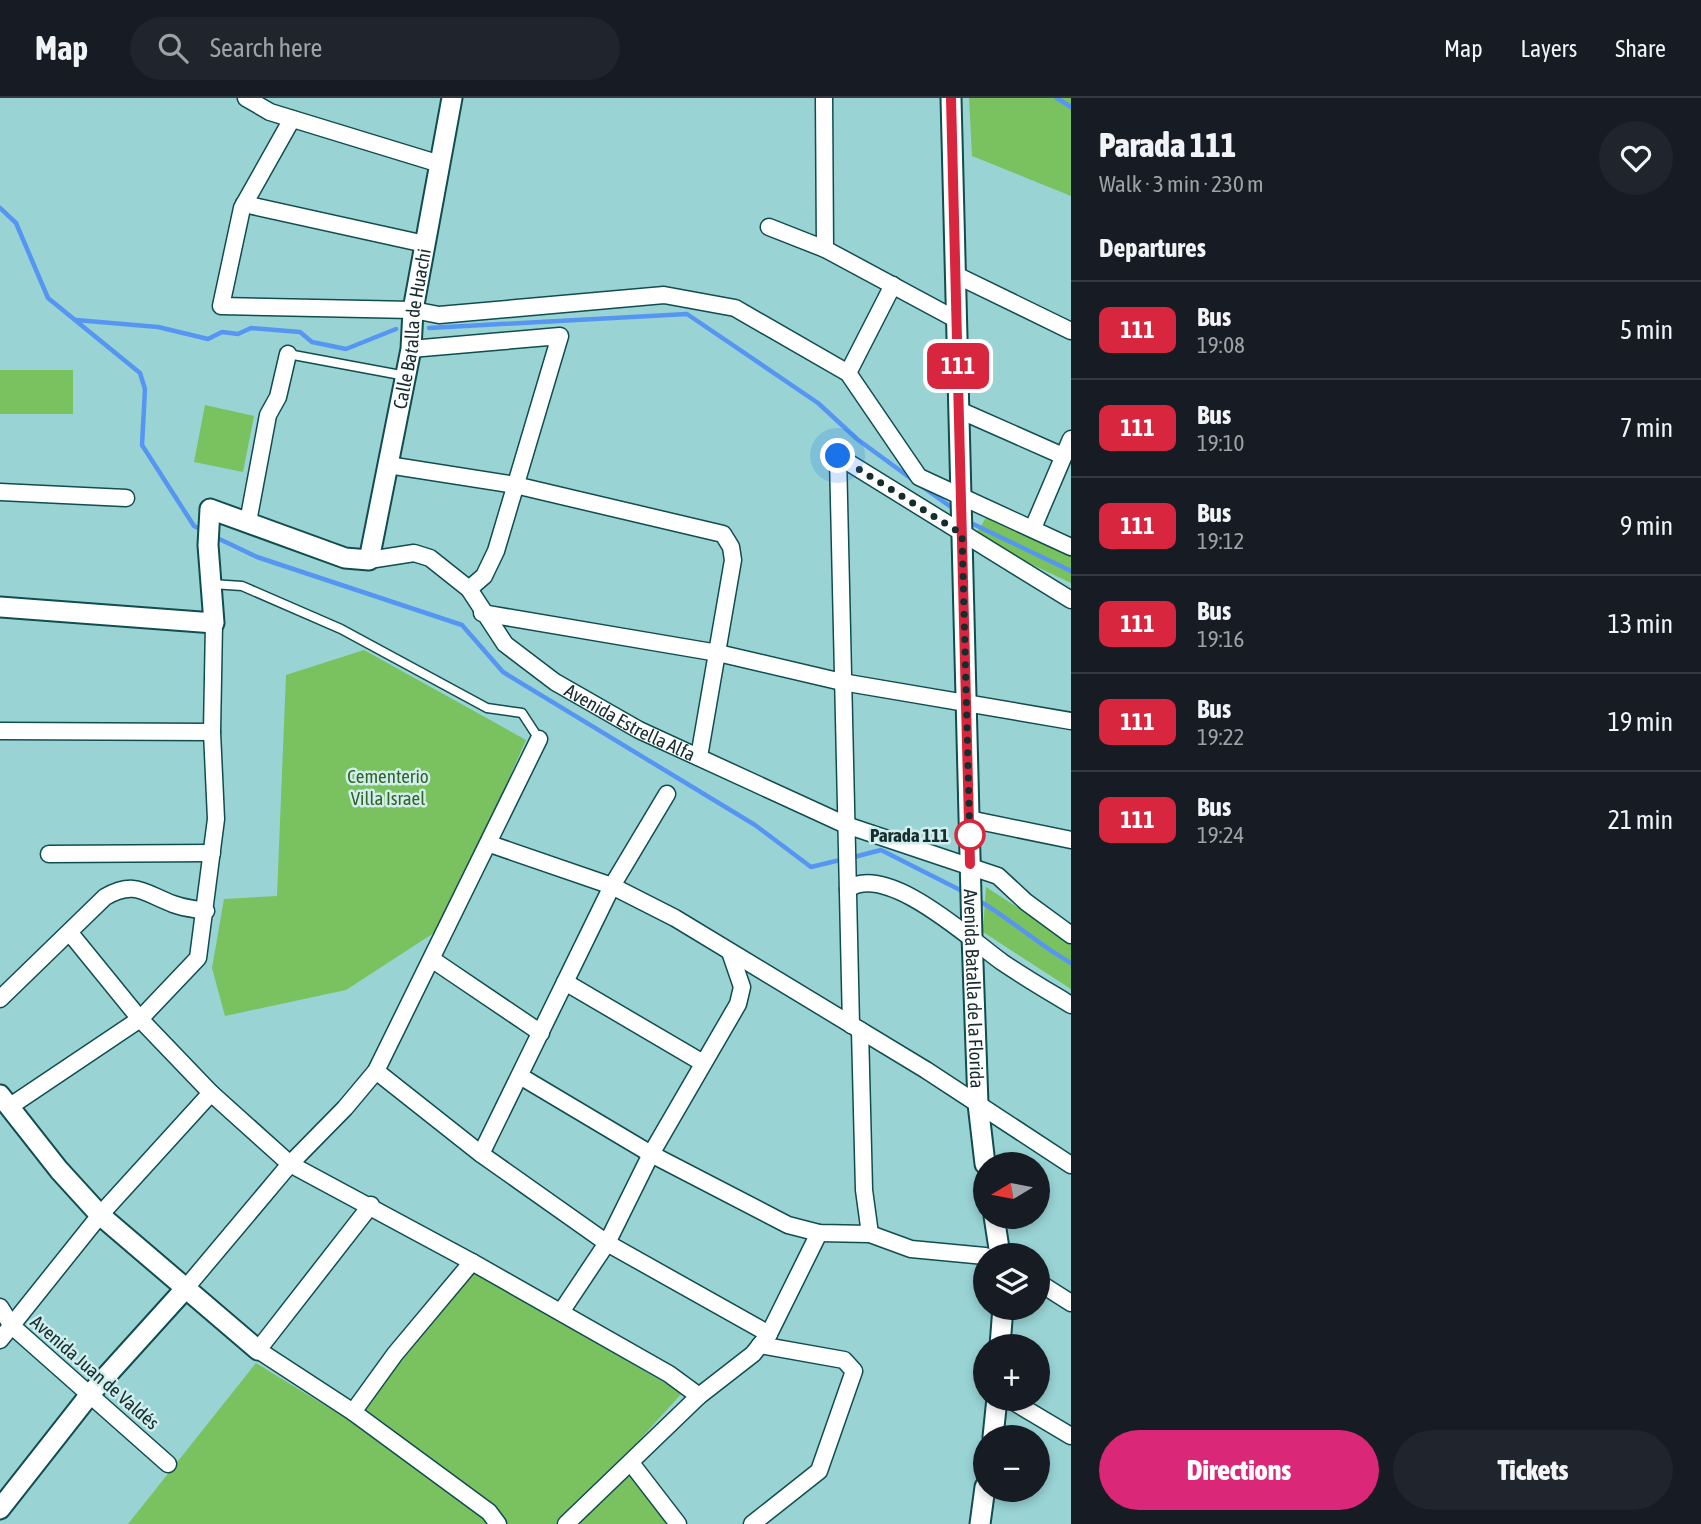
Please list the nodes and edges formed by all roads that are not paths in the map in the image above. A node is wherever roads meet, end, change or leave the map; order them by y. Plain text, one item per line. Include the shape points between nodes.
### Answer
1 (246, 98) edge
2 (453, 98) edge
3 (824, 98) edge
4 (951, 98) edge
5 (292, 119) junction
6 (440, 164) junction
7 (244, 204) junction
8 (769, 227) dead end
9 (425, 244) junction
10 (825, 249) junction
11 (956, 275) junction
12 (892, 285) junction
13 (413, 310) junction
14 (957, 320) junction
15 (1071, 331) edge
16 (411, 349) junction
17 (288, 354) joint
18 (848, 373) junction
19 (406, 376) junction
20 (959, 410) junction
21 (1071, 439) edge
22 (1063, 456) junction
23 (388, 465) junction
24 (515, 485) junction
25 (0, 492) edge
26 (961, 494) junction
27 (126, 498) dead end
28 (248, 522) junction
29 (1033, 528) junction
30 (962, 534) junction
31 (1071, 547) edge
32 (369, 560) junction
33 (212, 584) junction
34 (469, 589) junction
35 (1071, 600) edge
36 (0, 607) edge
37 (482, 612) junction
38 (214, 623) junction
39 (719, 653) junction
40 (842, 682) junction
41 (968, 702) junction
42 (1071, 721) edge
43 (0, 731) edge
44 (212, 732) junction
45 (539, 740) joint
46 (699, 757) junction
47 (667, 794) dead end
48 (969, 819) junction
49 (846, 825) junction
50 (1071, 840) edge
51 (490, 844) junction
52 (212, 853) junction
53 (50, 854) dead end
54 (970, 864) junction
55 (611, 886) junction
56 (848, 889) junction
57 (205, 911) junction
58 (70, 933) junction
59 (1071, 934) edge
60 (972, 936) junction
61 (730, 952) junction
62 (433, 960) junction
63 (565, 982) junction
64 (0, 999) edge
65 (1071, 1005) edge
66 (140, 1019) junction
67 (855, 1028) junction
68 (541, 1033) junction
69 (703, 1063) junction
70 (376, 1071) junction
71 (520, 1076) junction
72 (211, 1093) junction
73 (5, 1101) edge
74 (978, 1104) junction
75 (984, 1152) edge
76 (481, 1154) junction
77 (651, 1154) junction
78 (290, 1164) junction
79 (1071, 1165) edge
80 (371, 1205) junction
81 (100, 1215) junction
82 (818, 1233) junction
83 (870, 1234) junction
84 (607, 1243) junction
85 (973, 1255) edge
86 (472, 1262) junction
87 (185, 1289) junction
88 (1050, 1290) edge
89 (1071, 1303) edge
90 (0, 1307) edge
91 (561, 1312) junction
92 (12, 1326) junction
93 (0, 1339) edge
94 (765, 1340) junction
95 (258, 1350) junction
96 (91, 1394) junction
97 (699, 1396) junction
98 (1029, 1411) edge
99 (353, 1412) junction
100 (1071, 1436) edge
101 (631, 1463) junction
102 (168, 1464) dead end
103 (985, 1502) edge
104 (0, 1509) edge
105 (985, 1521) edge
106 (498, 1524) edge
107 (566, 1524) edge
108 (678, 1524) edge
109 (752, 1524) edge

1 - 5 street
2 - 6 street, Calle Batalla de Huachi
3 - 10 street
4 - 11 street, Avenida Batalla de la Florida
5 - 6 street
5 - 7 street
6 - 9 street, Calle Batalla de Huachi
7 - 9 street
7 - 13 street via 221,306
8 - 10 street
9 - 13 street, Calle Batalla de Huachi
10 - 12 street
11 - 14 street, Avenida Batalla de la Florida
11 - 15 street
12 - 14 street
12 - 18 street
13 - 16 street, Calle Batalla de Huachi
13 - 18 street via 439,315 664,295 735,308
14 - 20 street, Avenida Batalla de la Florida
16 - 19 street, Calle Batalla de Huachi
16 - 24 street via 560,336
17 - 19 lane
17 - 28 street via 278,397 268,415
18 - 26 street via 919,477
19 - 23 street, Calle Batalla de Huachi
20 - 22 street
20 - 26 street, Avenida Batalla de la Florida
21 - 22 street
22 - 29 street
23 - 24 street
23 - 32 street, Calle Batalla de Huachi
24 - 34 street via 496,551 484,576
24 - 39 street via 723,534 733,560
25 - 27 street
26 - 29 street
26 - 30 street, Avenida Batalla de la Florida
28 - 32 street, Avenida Estrella Alfa via 345,558
28 - 33 street, Avenida Estrella Alfa via 209,525
29 - 31 street
30 - 35 street
30 - 40 street via 838,456
30 - 41 street, Avenida Batalla de la Florida
32 - 34 street, Avenida Estrella Alfa via 414,552 445,568
33 - 38 street
33 - 45 lane via 242,586 341,629 486,708 522,713
34 - 37 street, Avenida Estrella Alfa
36 - 38 street
37 - 39 street
37 - 46 street, Avenida Estrella Alfa via 505,644 555,682 639,730
38 - 44 street
39 - 40 street
39 - 46 street
40 - 41 street
40 - 49 street
41 - 42 street
41 - 48 street, Avenida Batalla de la Florida
43 - 44 street
44 - 52 street via 216,819
45 - 51 street
46 - 49 street, Avenida Estrella Alfa
47 - 55 street
48 - 50 street
48 - 54 street, Avenida Batalla de la Florida
49 - 54 street, Avenida Estrella Alfa
49 - 56 street
51 - 55 street
51 - 62 street
52 - 53 street
52 - 57 street
54 - 59 street, Avenida Estrella Alfa via 998,876
54 - 60 street, Avenida Batalla de la Florida
55 - 61 street
55 - 63 street
56 - 60 street via 864,882 884,884
56 - 67 street
57 - 58 street via 174,905 132,887 105,897
57 - 66 street via 198,958
58 - 64 street
58 - 66 street
60 - 65 street via 1001,961
60 - 74 street, Avenida Batalla de la Florida
61 - 67 street
61 - 69 street via 742,987 738,1004
62 - 68 street
62 - 70 street
63 - 68 street
63 - 69 street
66 - 72 street
66 - 73 street
67 - 74 street
67 - 83 street
68 - 71 street
69 - 77 street
70 - 76 street
70 - 78 street
71 - 76 street
71 - 77 street
72 - 78 street
72 - 81 street
73 - 81 street
74 - 75 street, Avenida Batalla de la Florida
74 - 79 street
76 - 84 street
77 - 82 street via 788,1225
77 - 84 street
78 - 80 street
78 - 87 street
80 - 86 street
80 - 95 street
81 - 87 street
81 - 92 street
82 - 83 street
82 - 94 street
83 - 85 street via 911,1250
84 - 91 street
84 - 94 street
86 - 91 street
86 - 99 street via 395,1353
87 - 95 street
87 - 96 street
88 - 89 street
90 - 92 street, Avenida Juan de Valdés
91 - 97 street
92 - 93 street
92 - 96 street, Avenida Juan de Valdés
94 - 97 street
94 - 109 street via 844,1360 854,1371 820,1471
95 - 99 street
96 - 102 street, Avenida Juan de Valdés
96 - 104 street
97 - 101 street
98 - 100 street
99 - 106 street via 489,1512
101 - 107 street
101 - 108 street
103 - 105 street

